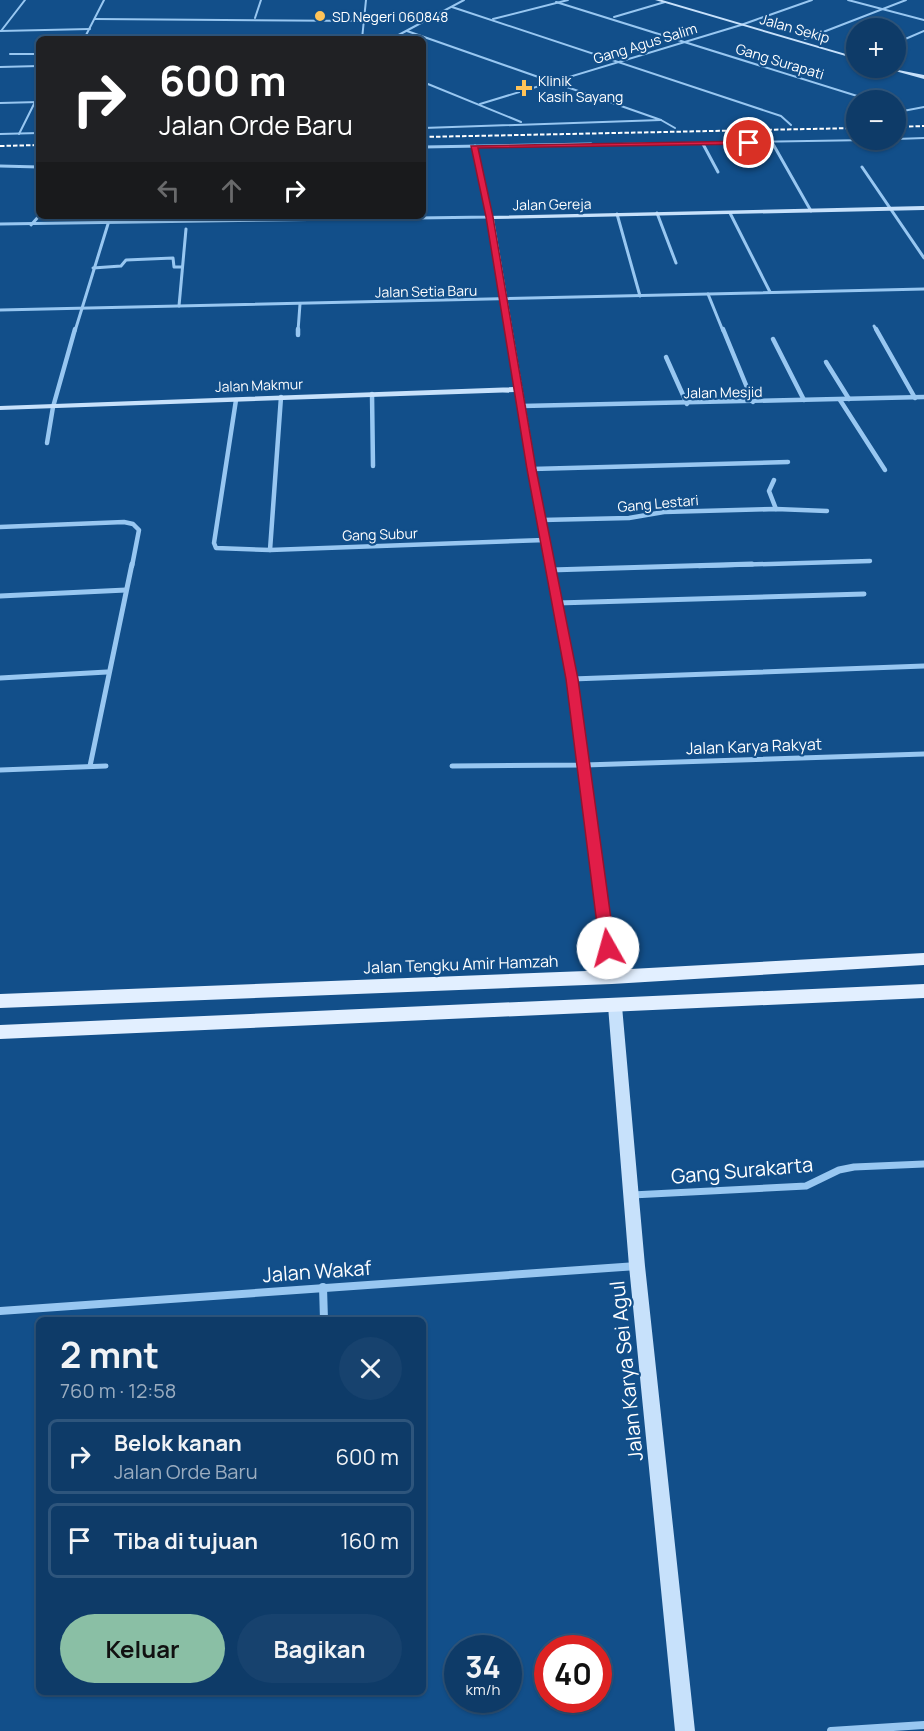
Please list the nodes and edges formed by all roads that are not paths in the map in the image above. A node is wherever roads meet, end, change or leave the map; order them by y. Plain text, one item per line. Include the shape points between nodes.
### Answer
1 (25, 0) edge
2 (104, 0) edge
3 (261, 0) edge
4 (366, 0) edge
5 (464, 0) edge
6 (567, 0) edge
7 (657, 0) edge
8 (672, 0) edge
9 (812, 0) edge
10 (848, 0) edge
11 (906, 0) edge
12 (556, 2) junction
13 (665, 3) junction
14 (452, 7) junction
15 (882, 9) junction
16 (614, 17) dead end
17 (95, 18) junction
18 (255, 18) junction
19 (493, 19) junction
20 (924, 20) edge
21 (364, 21) junction
22 (748, 22) junction
23 (741, 25) junction
24 (90, 29) junction
25 (0, 31) edge
26 (406, 31) junction
27 (924, 31) edge
28 (86, 36) edge
29 (363, 36) edge
30 (396, 36) edge
31 (420, 36) edge
32 (426, 38) edge
33 (805, 39) junction
34 (906, 39) edge
35 (684, 42) junction
36 (846, 53) edge
37 (846, 53) edge
38 (10, 54) dead end
39 (36, 54) edge
40 (621, 62) junction
41 (36, 66) edge
42 (0, 67) edge
43 (906, 67) edge
44 (906, 72) edge
45 (924, 72) edge
46 (924, 77) edge
47 (553, 82) junction
48 (426, 83) edge
49 (846, 93) edge
50 (36, 102) edge
51 (0, 103) edge
52 (36, 104) edge
53 (480, 104) junction
54 (924, 107) edge
55 (906, 110) edge
56 (661, 120) junction
57 (525, 124) junction
58 (791, 125) dead end
59 (426, 128) edge
60 (675, 128) dead end
61 (36, 133) edge
62 (0, 134) edge
63 (19, 134) junction
64 (924, 138) edge
65 (906, 139) edge
66 (846, 140) edge
67 (772, 142) junction
68 (703, 144) junction
69 (475, 146) junction
70 (426, 147) edge
71 (0, 166) edge
72 (36, 167) edge
73 (862, 167) dead end
74 (718, 172) dead end
75 (924, 208) edge
76 (889, 209) junction
77 (811, 211) junction
78 (657, 213) junction
79 (730, 213) junction
80 (616, 214) junction
81 (426, 217) edge
82 (490, 217) junction
83 (36, 219) edge
84 (240, 219) edge
85 (0, 224) edge
86 (108, 224) junction
87 (31, 225) junction
88 (186, 229) dead end
89 (924, 258) edge
90 (676, 263) dead end
91 (182, 267) junction
92 (93, 268) junction
93 (924, 289) edge
94 (770, 292) junction
95 (708, 294) junction
96 (640, 296) junction
97 (503, 300) junction
98 (300, 304) junction
99 (179, 306) junction
100 (81, 309) junction
101 (0, 310) edge
102 (874, 326) dead end
103 (298, 334) dead end
104 (773, 339) dead end
105 (666, 357) dead end
106 (826, 362) dead end
107 (519, 389) junction
108 (372, 394) junction
109 (281, 397) junction
110 (924, 397) edge
111 (915, 398) junction
112 (840, 399) junction
113 (849, 399) junction
114 (236, 400) junction
115 (804, 400) junction
116 (753, 402) junction
117 (687, 404) junction
118 (522, 406) junction
119 (52, 407) junction
120 (0, 408) edge
121 (47, 443) dead end
122 (788, 462) dead end
123 (373, 466) dead end
124 (532, 469) junction
125 (885, 470) dead end
126 (774, 480) dead end
127 (776, 509) junction
128 (828, 511) dead end
129 (542, 520) junction
130 (0, 527) edge
131 (544, 540) junction
132 (270, 550) junction
133 (870, 561) dead end
134 (550, 570) junction
135 (126, 590) junction
136 (864, 594) dead end
137 (0, 596) edge
138 (556, 603) junction
139 (924, 666) edge
140 (107, 672) junction
141 (0, 678) edge
142 (572, 679) junction
143 (924, 754) edge
144 (585, 765) junction
145 (90, 766) junction
146 (106, 766) dead end
147 (452, 766) dead end
148 (0, 770) edge
149 (924, 959) edge
150 (612, 977) junction
151 (924, 991) edge
152 (0, 1001) edge
153 (615, 1006) junction
154 (0, 1032) edge
155 (924, 1164) edge
156 (631, 1195) junction
157 (637, 1266) junction
158 (323, 1287) junction
159 (0, 1311) edge
160 (324, 1317) edge
161 (924, 1725) edge
162 (686, 1731) edge
163 (831, 1731) edge

1 - 25 street
2 - 17 street
3 - 18 street
4 - 21 street
5 - 14 street
6 - 12 street
7 - 13 street, Jalan Sekip
8 - 22 street, Jalan Sekip
9 - 22 street, Gang Agus Salim
10 - 15 street
11 - 15 street
12 - 19 street
12 - 35 street, Gang Surapati
13 - 16 street
13 - 23 street, Jalan Sekip
14 - 19 street
14 - 26 street
15 - 20 street
15 - 33 street
17 - 18 street
17 - 24 street
18 - 21 street via 261,22
19 - 40 street
21 - 29 street
22 - 23 street, Gang Agus Salim
22 - 33 street, Jalan Sekip
23 - 35 street, Gang Agus Salim
23 - 36 street, Jalan Sekip
24 - 25 street
24 - 28 street
26 - 30 street
26 - 31 street
27 - 34 street
32 - 47 street
33 - 37 street, Jalan Sekip
35 - 40 street, Gang Agus Salim
35 - 49 street, Gang Surapati
38 - 39 street
40 - 47 street, Gang Agus Salim
40 - 58 street via 781,116
41 - 42 street
43 - 45 street
44 - 46 street
47 - 53 street, Gang Agus Salim
47 - 56 street
48 - 53 street
50 - 51 street
52 - 63 street
53 - 57 street
54 - 55 street
56 - 57 street
56 - 60 street
57 - 59 street
61 - 63 street
62 - 63 street
64 - 65 street
66 - 67 street
67 - 68 street
67 - 77 street
68 - 69 street
68 - 74 street
69 - 70 street
69 - 82 street
71 - 72 street
73 - 76 street
75 - 76 street, Jalan Gereja
76 - 77 street, Jalan Gereja
76 - 89 street
77 - 79 street, Jalan Gereja
78 - 79 street, Jalan Gereja
78 - 80 street, Jalan Gereja
78 - 90 street
79 - 94 street
80 - 82 street, Jalan Gereja
80 - 96 street
81 - 82 street, Jalan Gereja
82 - 97 street
83 - 87 street
84 - 86 street, Jalan Gereja
85 - 87 street, Jalan Gereja
86 - 87 street, Jalan Gereja
86 - 92 street
88 - 91 street
91 - 92 street via 174,267 173,258 126,260 121,266
91 - 99 street
92 - 100 street
93 - 94 street, Jalan Setia Baru
94 - 95 street, Jalan Setia Baru
95 - 96 street, Jalan Setia Baru
95 - 116 street
96 - 97 street, Jalan Setia Baru
97 - 98 street, Jalan Setia Baru
97 - 107 street
98 - 99 street, Jalan Setia Baru
98 - 103 street
99 - 100 street, Jalan Setia Baru
100 - 101 street, Jalan Setia Baru
100 - 119 street
102 - 111 street
104 - 115 street
105 - 117 street
106 - 113 street
107 - 108 street, Jalan Makmur
107 - 118 street
108 - 109 street, Jalan Makmur
108 - 123 street
109 - 114 street, Jalan Makmur
109 - 132 street
110 - 111 street, Jalan Mesjid
111 - 113 street, Jalan Mesjid
112 - 113 street, Jalan Mesjid
112 - 115 street, Jalan Mesjid
112 - 125 street
114 - 119 street, Jalan Makmur
114 - 132 street, Gang Subur via 214,543 216,548
115 - 116 street, Jalan Mesjid
116 - 117 street, Jalan Mesjid
117 - 118 street, Jalan Mesjid
118 - 124 street
119 - 120 street, Jalan Makmur
119 - 121 street
122 - 124 street
124 - 129 street
126 - 127 street via 769,490
127 - 128 street, Gang Lestari
127 - 129 street, Gang Lestari
129 - 131 street
130 - 135 street via 133,524 139,530
131 - 132 street, Gang Subur
131 - 134 street
133 - 134 street
134 - 138 street
135 - 137 street
135 - 140 street
136 - 138 street
138 - 142 street
139 - 142 street
140 - 141 street
140 - 145 street
142 - 144 street
143 - 144 street, Jalan Karya Rakyat
144 - 147 street, Jalan Karya Rakyat
144 - 150 street
145 - 146 street
145 - 148 street
149 - 150 main road, Jalan Tengku Amir Hamzah
150 - 152 main road, Jalan Tengku Amir Hamzah
151 - 153 main road
153 - 154 main road
153 - 156 street, Jalan Karya Sei Agul
155 - 156 street, Gang Surakarta via 848,1169 806,1186
156 - 157 street, Jalan Karya Sei Agul
157 - 158 street, Jalan Wakaf
157 - 162 street, Jalan Karya Sei Agul
158 - 159 street, Jalan Wakaf
158 - 160 street
161 - 163 street

